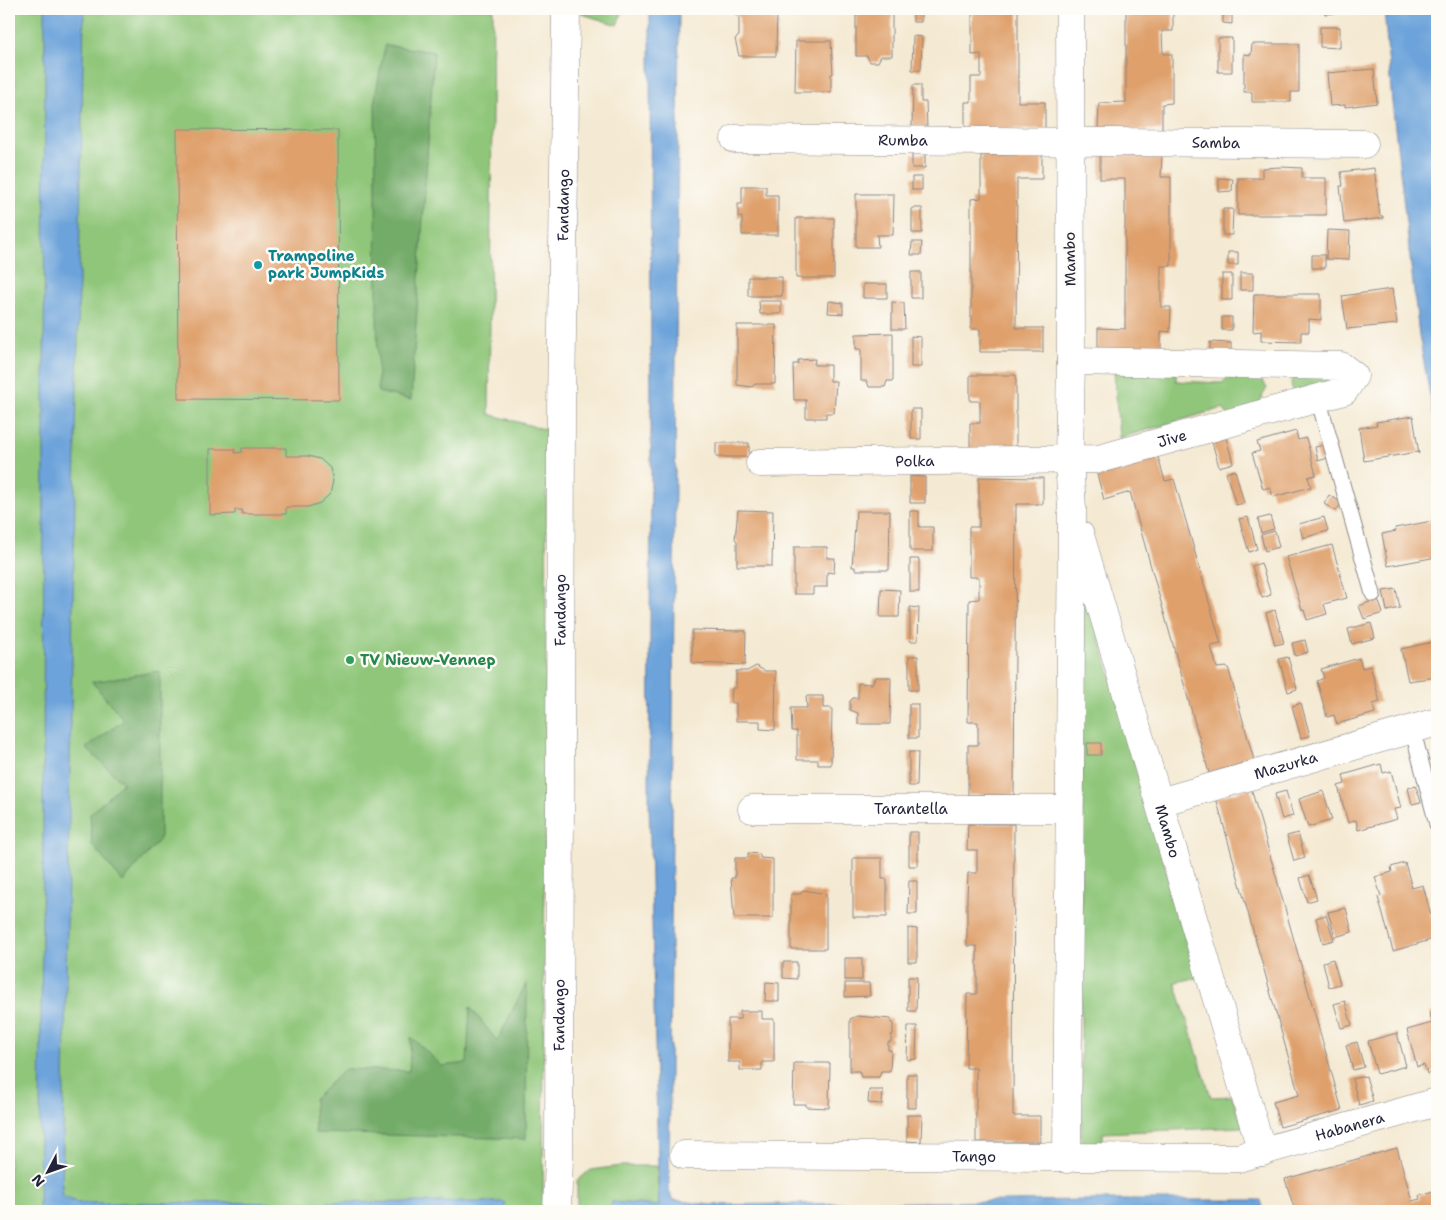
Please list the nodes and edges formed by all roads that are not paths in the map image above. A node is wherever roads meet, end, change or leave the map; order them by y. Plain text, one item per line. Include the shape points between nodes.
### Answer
1 (566, 9) edge
2 (1070, 9) edge
3 (735, 139) dead end
4 (1069, 143) junction
5 (1364, 144) dead end
6 (1072, 362) junction
7 (1270, 366) junction
8 (1318, 398) junction
9 (1275, 410) junction
10 (1068, 460) junction
11 (760, 463) dead end
12 (1072, 509) junction
13 (1373, 594) dead end
14 (1424, 725) edge
15 (1160, 802) junction
16 (752, 809) dead end
17 (1069, 809) junction
18 (1437, 824) edge
19 (1437, 1102) edge
20 (1262, 1152) junction
21 (684, 1155) dead end
22 (1067, 1159) junction
23 (557, 1211) edge

1 - 23 street, Fandango
2 - 4 street, Mambo
3 - 4 street, Rumba
4 - 5 street, Samba
4 - 6 street, Mambo
6 - 7 street, Jive
6 - 10 street, Mambo
7 - 8 street, Jive via 1341,366 1354,376 1344,391
7 - 9 street
8 - 9 street, Jive
8 - 13 lane
9 - 10 street, Jive via 1099,459
10 - 11 street, Polka
10 - 12 street, Mambo
12 - 15 street, Mambo
12 - 17 street, Mambo
14 - 15 street, Mazurka
14 - 18 lane, Mazurka
15 - 20 street, Mambo
16 - 17 street, Tarantella
17 - 22 street, Mambo
19 - 20 street, Habanera
20 - 22 street, Tango via 1238,1158
21 - 22 street, Tango

